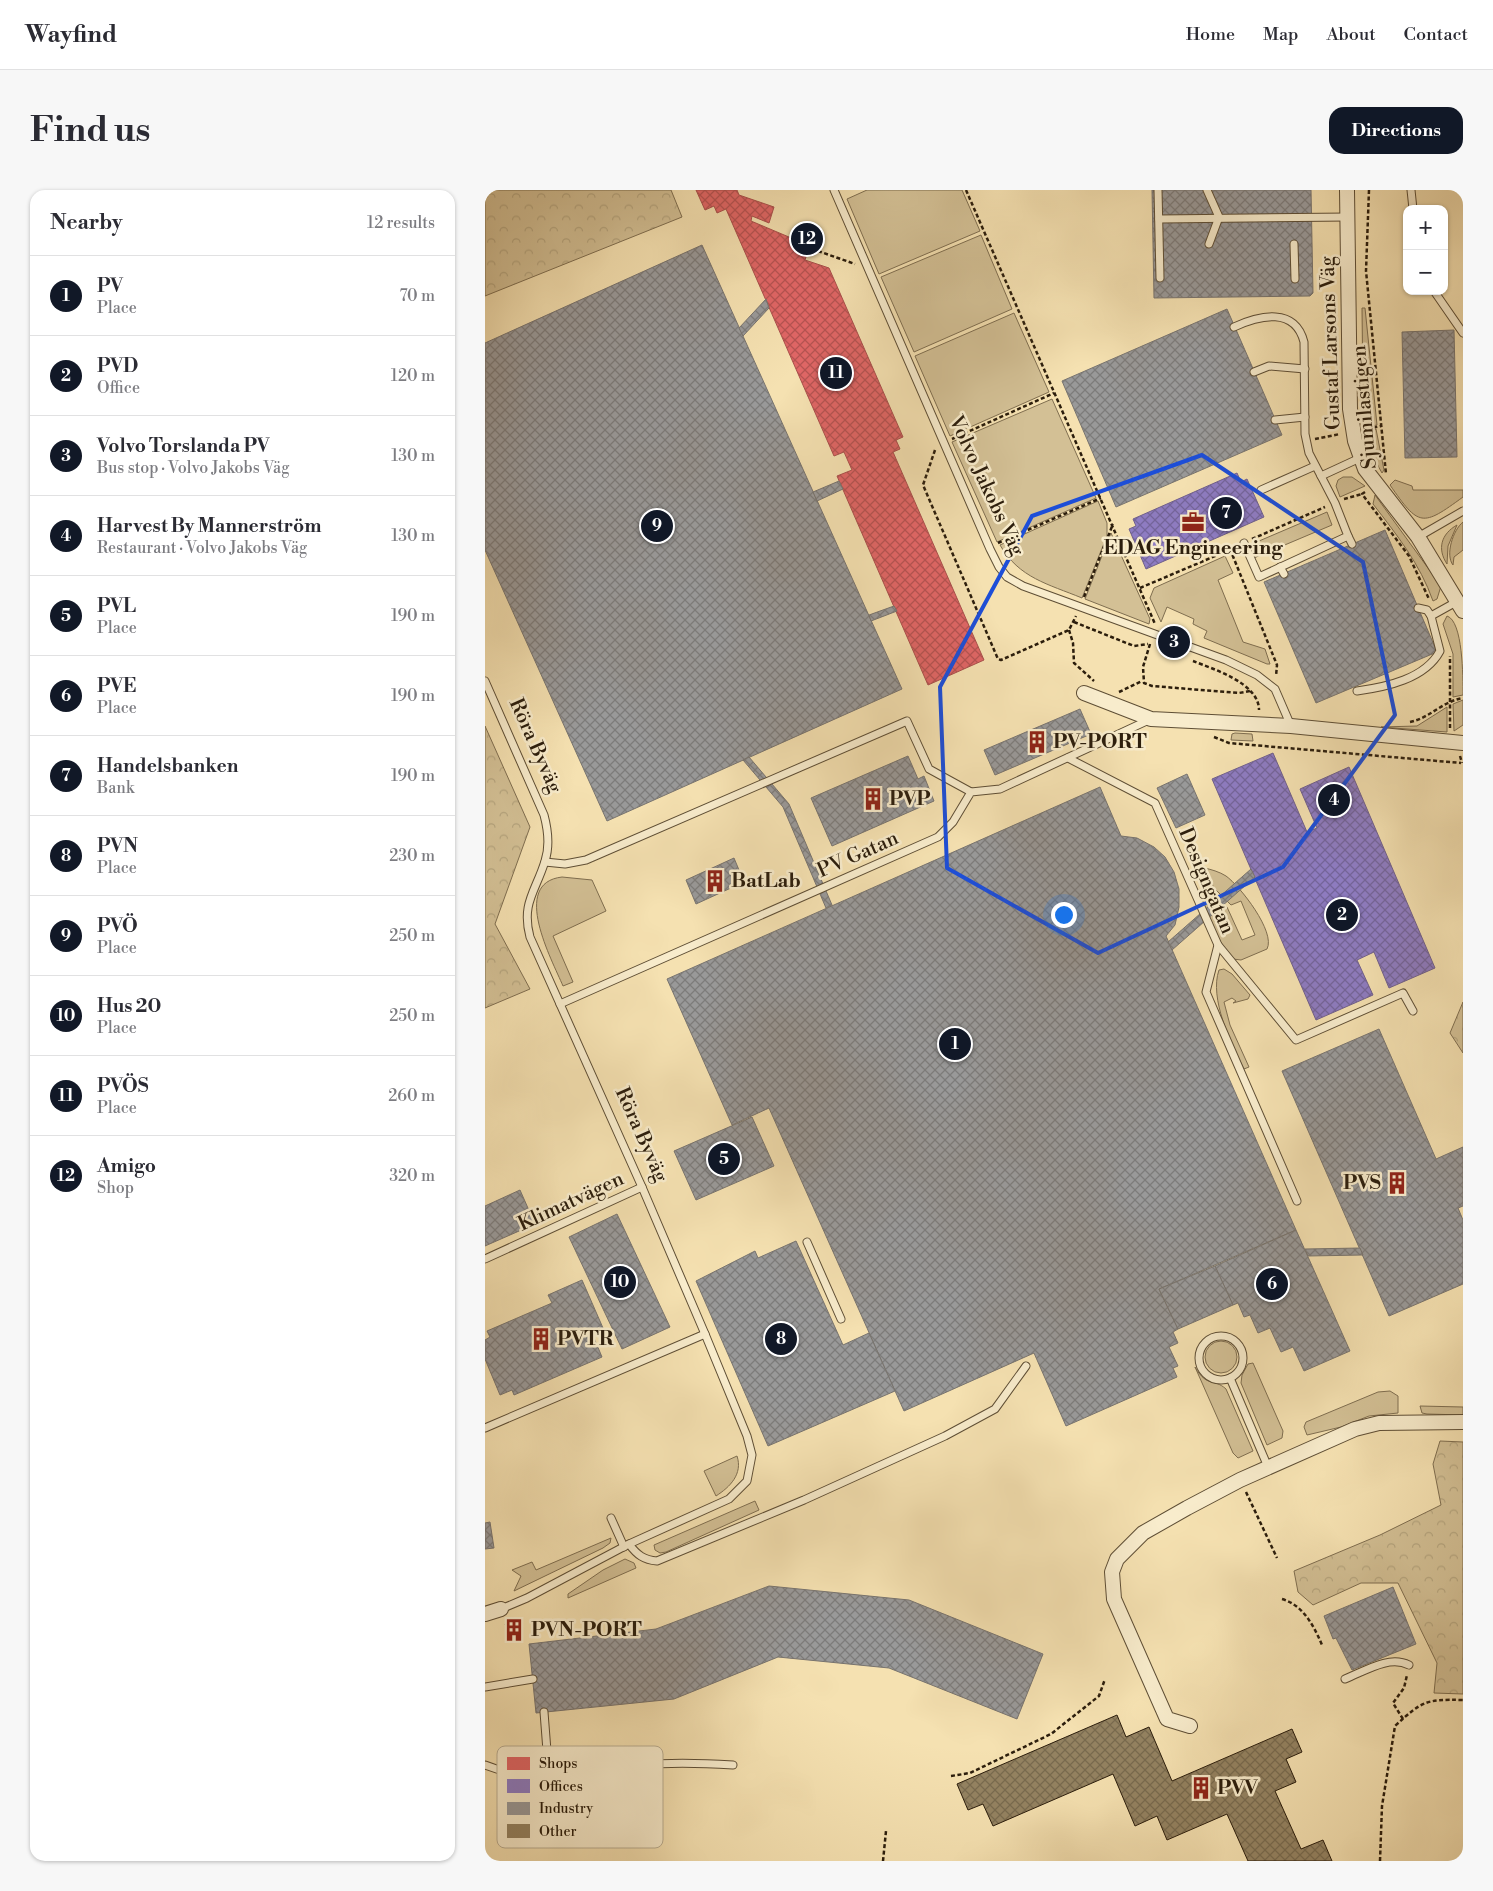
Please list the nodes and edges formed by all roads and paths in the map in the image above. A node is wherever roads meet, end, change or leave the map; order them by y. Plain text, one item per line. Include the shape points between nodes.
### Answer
1 (834, 190) edge
2 (966, 190) edge
3 (1159, 190) edge
4 (1207, 190) edge
5 (1347, 190) edge
6 (1369, 190) edge
7 (1411, 190) edge
8 (1413, 205) edge
9 (1219, 217) junction
10 (1348, 217) junction
11 (1159, 218) junction
12 (1209, 244) dead end
13 (1294, 244) dead end
14 (818, 251) dead end
15 (855, 264) dead end
16 (1160, 278) dead end
17 (1295, 279) dead end
18 (1437, 295) edge
19 (1234, 326) dead end
20 (1463, 333) edge
21 (1305, 369) junction
22 (1254, 372) dead end
23 (1055, 393) junction
24 (1305, 417) junction
25 (1275, 420) dead end
26 (943, 442) junction
27 (934, 445) dead end
28 (1360, 458) junction
29 (1315, 466) junction
30 (1321, 476) junction
31 (1375, 484) junction
32 (1261, 490) dead end
33 (1362, 494) junction
34 (1101, 498) junction
35 (1335, 503) junction
36 (1463, 511) edge
37 (1113, 524) junction
38 (1348, 536) junction
39 (1418, 537) junction
40 (1244, 543) junction
41 (1352, 544) dead end
42 (989, 547) junction
43 (1230, 549) junction
44 (1140, 588) junction
45 (1461, 606) edge
46 (1079, 608) junction
47 (1418, 608) dead end
48 (1433, 615) junction
49 (1074, 622) junction
50 (1069, 630) junction
51 (1154, 635) junction
52 (1150, 644) junction
53 (1157, 647) dead end
54 (1449, 654) dead end
55 (1188, 659) dead end
56 (485, 681) edge
57 (1143, 681) junction
58 (1096, 682) dead end
59 (1275, 689) junction
60 (1250, 691) junction
61 (1357, 691) dead end
62 (1084, 693) dead end
63 (1112, 695) dead end
64 (1463, 698) edge
65 (1450, 701) junction
66 (1151, 719) junction
67 (1260, 724) junction
68 (1403, 724) dead end
69 (1291, 726) junction
70 (1211, 736) dead end
71 (1458, 742) edge
72 (1068, 758) junction
73 (1462, 763) edge
74 (971, 792) junction
75 (545, 862) junction
76 (1218, 945) junction
77 (560, 1004) junction
78 (1413, 1011) dead end
79 (642, 1187) junction
80 (1297, 1201) dead end
81 (807, 1242) dead end
82 (485, 1259) edge
83 (841, 1319) dead end
84 (705, 1334) junction
85 (1026, 1366) dead end
86 (1230, 1378) junction
87 (1463, 1422) edge
88 (485, 1428) edge
89 (1268, 1467) junction
90 (1240, 1480) junction
91 (611, 1518) dead end
92 (626, 1545) junction
93 (1277, 1558) dead end
94 (1282, 1599) dead end
95 (501, 1609) joint
96 (485, 1614) edge
97 (1322, 1645) dead end
98 (1409, 1665) joint
99 (533, 1679) dead end
100 (1105, 1679) dead end
101 (1345, 1679) dead end
102 (485, 1687) edge
103 (1463, 1700) edge
104 (544, 1712) dead end
105 (1403, 1719) junction
106 (1190, 1726) dead end
107 (547, 1746) edge
108 (663, 1764) edge
109 (485, 1765) edge
110 (733, 1765) dead end
111 (497, 1769) edge
112 (951, 1776) dead end
113 (886, 1831) dead end
114 (883, 1861) edge
115 (1380, 1861) edge

1 - 26 lane, Volvo Jakobs Väg
2 - 23 path
3 - 11 lane
4 - 9 lane
5 - 10 street, Gustaf Larsons Väg
6 - 31 path, Sjumilastigen via 1366,271 1387,473
7 - 8 lane
9 - 10 lane
9 - 11 lane
9 - 12 lane
10 - 28 street, Gustaf Larsons Väg via 1350,409
11 - 16 lane
13 - 17 lane
14 - 15 path
18 - 20 lane
19 - 21 lane via 1253,318 1289,320 1301,332
21 - 22 lane via 1269,366
21 - 24 lane
23 - 26 path
23 - 34 path
24 - 25 lane
24 - 29 lane via 1309,453
26 - 42 lane, Volvo Jakobs Väg
27 - 50 path via 923,485 996,658 1001,660
28 - 30 lane
28 - 31 street, Gustaf Larsons Väg
29 - 30 lane
29 - 32 lane
30 - 35 lane
31 - 33 path, Sjumilastigen
31 - 39 street, Gustaf Larsons Väg
33 - 35 path
33 - 48 path, Sjumilastigen via 1409,556
34 - 37 path
34 - 42 path
35 - 38 lane
35 - 40 path
36 - 39 lane
37 - 44 path
37 - 46 path
38 - 40 lane via 1282,570 1259,577
38 - 41 lane
39 - 45 street, Gustaf Larsons Väg
40 - 43 path
42 - 46 lane, Volvo Jakobs Väg via 1007,577
43 - 44 path
43 - 59 path via 1277,665
44 - 51 path via 1155,620
45 - 48 lane
46 - 49 path
46 - 51 lane, Volvo Jakobs Väg
47 - 48 lane
48 - 61 lane via 1440,650 1434,662 1388,687
49 - 50 path
49 - 52 path via 1134,646
50 - 58 path via 1073,663
51 - 52 path
51 - 59 lane, Volvo Jakobs Väg via 1226,660 1257,675
52 - 53 path
52 - 57 path via 1143,667
54 - 65 path
55 - 60 path via 1222,672
56 - 75 lane, Röra Byväg via 544,815 549,843
57 - 60 path via 1152,686 1239,694
57 - 63 path
59 - 69 lane, Volvo Jakobs Väg
60 - 67 path via 1258,703
62 - 66 street
64 - 65 path
65 - 68 path via 1423,718
65 - 71 path via 1449,733
66 - 67 street
66 - 72 lane
67 - 69 street
69 - 71 street
70 - 73 path via 1229,743
71 - 73 path
72 - 74 lane via 1000,789
72 - 76 lane, Designgatan via 1155,802
74 - 75 lane via 929,769 907,721 586,860 565,864
74 - 77 lane, PV Gatan via 953,822 938,837
75 - 77 lane, Röra Byväg via 527,908 527,924
76 - 78 lane via 1296,1040 1403,993
76 - 80 lane, Designgatan via 1206,992
77 - 79 lane, Röra Byväg
79 - 82 lane, Klimatvägen
79 - 84 lane, Röra Byväg
81 - 83 lane
84 - 88 lane
84 - 92 lane, Röra Byväg via 747,1436 752,1455 747,1481 729,1499
85 - 92 lane via 995,1409 945,1436 804,1500 657,1561 647,1560
86 - 86 lane via 1243,1362 1241,1348 1230,1338 1216,1336 1209,1339 1200,1350 1200,1365 1215,1379
86 - 89 lane
87 - 89 street via 1379,1423 1355,1429
89 - 90 street
90 - 93 path
90 - 106 street via 1143,1533 1117,1560 1112,1572 1114,1599 1167,1719
91 - 92 lane
92 - 95 lane, Röra Byväg
94 - 97 path via 1289,1601 1313,1623
95 - 96 street
98 - 101 lane via 1399,1660 1387,1662
98 - 105 path via 1404,1688 1393,1703
99 - 102 lane
100 - 112 path via 1099,1696 1051,1734 970,1773
103 - 105 path via 1424,1702
104 - 107 lane
105 - 115 path via 1395,1726 1382,1806
108 - 110 lane
109 - 111 lane
113 - 114 path

